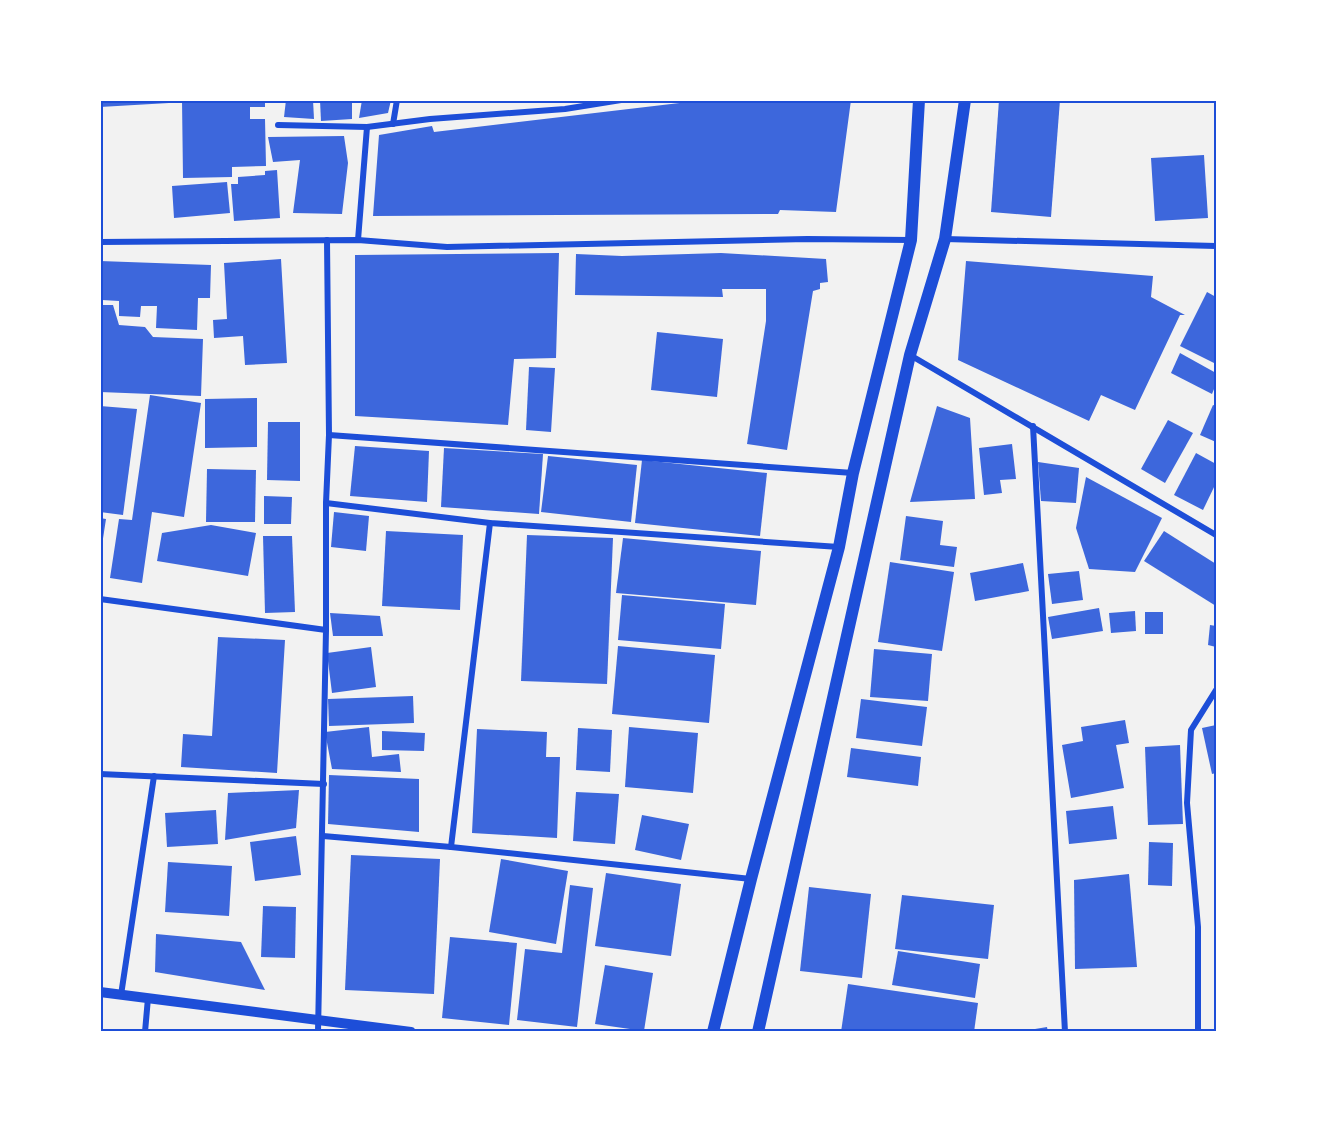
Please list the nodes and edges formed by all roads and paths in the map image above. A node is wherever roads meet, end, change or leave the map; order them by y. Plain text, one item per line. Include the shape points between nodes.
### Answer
1 (397, 100) edge
2 (621, 100) edge
3 (919, 100) edge
4 (965, 100) edge
5 (278, 124) dead end
6 (393, 124) junction
7 (367, 127) junction
8 (945, 239) junction
9 (327, 240) junction
10 (358, 240) junction
11 (911, 240) junction
12 (100, 242) edge
13 (1216, 246) edge
14 (910, 355) junction
15 (1033, 426) junction
16 (329, 435) junction
17 (853, 473) junction
18 (326, 503) junction
19 (490, 523) junction
20 (1216, 535) edge
21 (839, 547) junction
22 (100, 598) edge
23 (326, 630) junction
24 (1216, 690) edge
25 (100, 774) edge
26 (154, 776) junction
27 (324, 784) junction
28 (323, 836) junction
29 (451, 847) junction
30 (751, 879) junction
31 (100, 992) edge
32 (121, 995) junction
33 (148, 998) junction
34 (318, 1019) junction
35 (145, 1032) edge
36 (318, 1032) edge
37 (411, 1032) edge
38 (713, 1032) edge
39 (758, 1032) edge
40 (1065, 1032) edge
41 (1198, 1032) edge

1 - 6 street
2 - 6 street via 565,109
3 - 11 main road
4 - 8 main road
5 - 7 street
6 - 7 street
7 - 10 street
8 - 13 street
8 - 14 main road
9 - 10 street
9 - 12 street
9 - 16 street
10 - 11 street via 447,247
11 - 17 main road
14 - 15 street
14 - 39 main road
15 - 20 street
15 - 40 street
16 - 17 street
16 - 18 street
17 - 21 main road
18 - 19 street
18 - 23 street
19 - 21 street
19 - 29 street
21 - 30 main road
22 - 23 street
23 - 27 street
24 - 41 street via 1191,730 1190,741 1187,804 1198,927
25 - 26 street
26 - 27 street
26 - 32 street
27 - 28 street
28 - 29 street
28 - 34 street
29 - 30 street
30 - 38 main road
31 - 32 street
32 - 33 street
33 - 34 street
33 - 35 street
34 - 36 street
34 - 37 street

